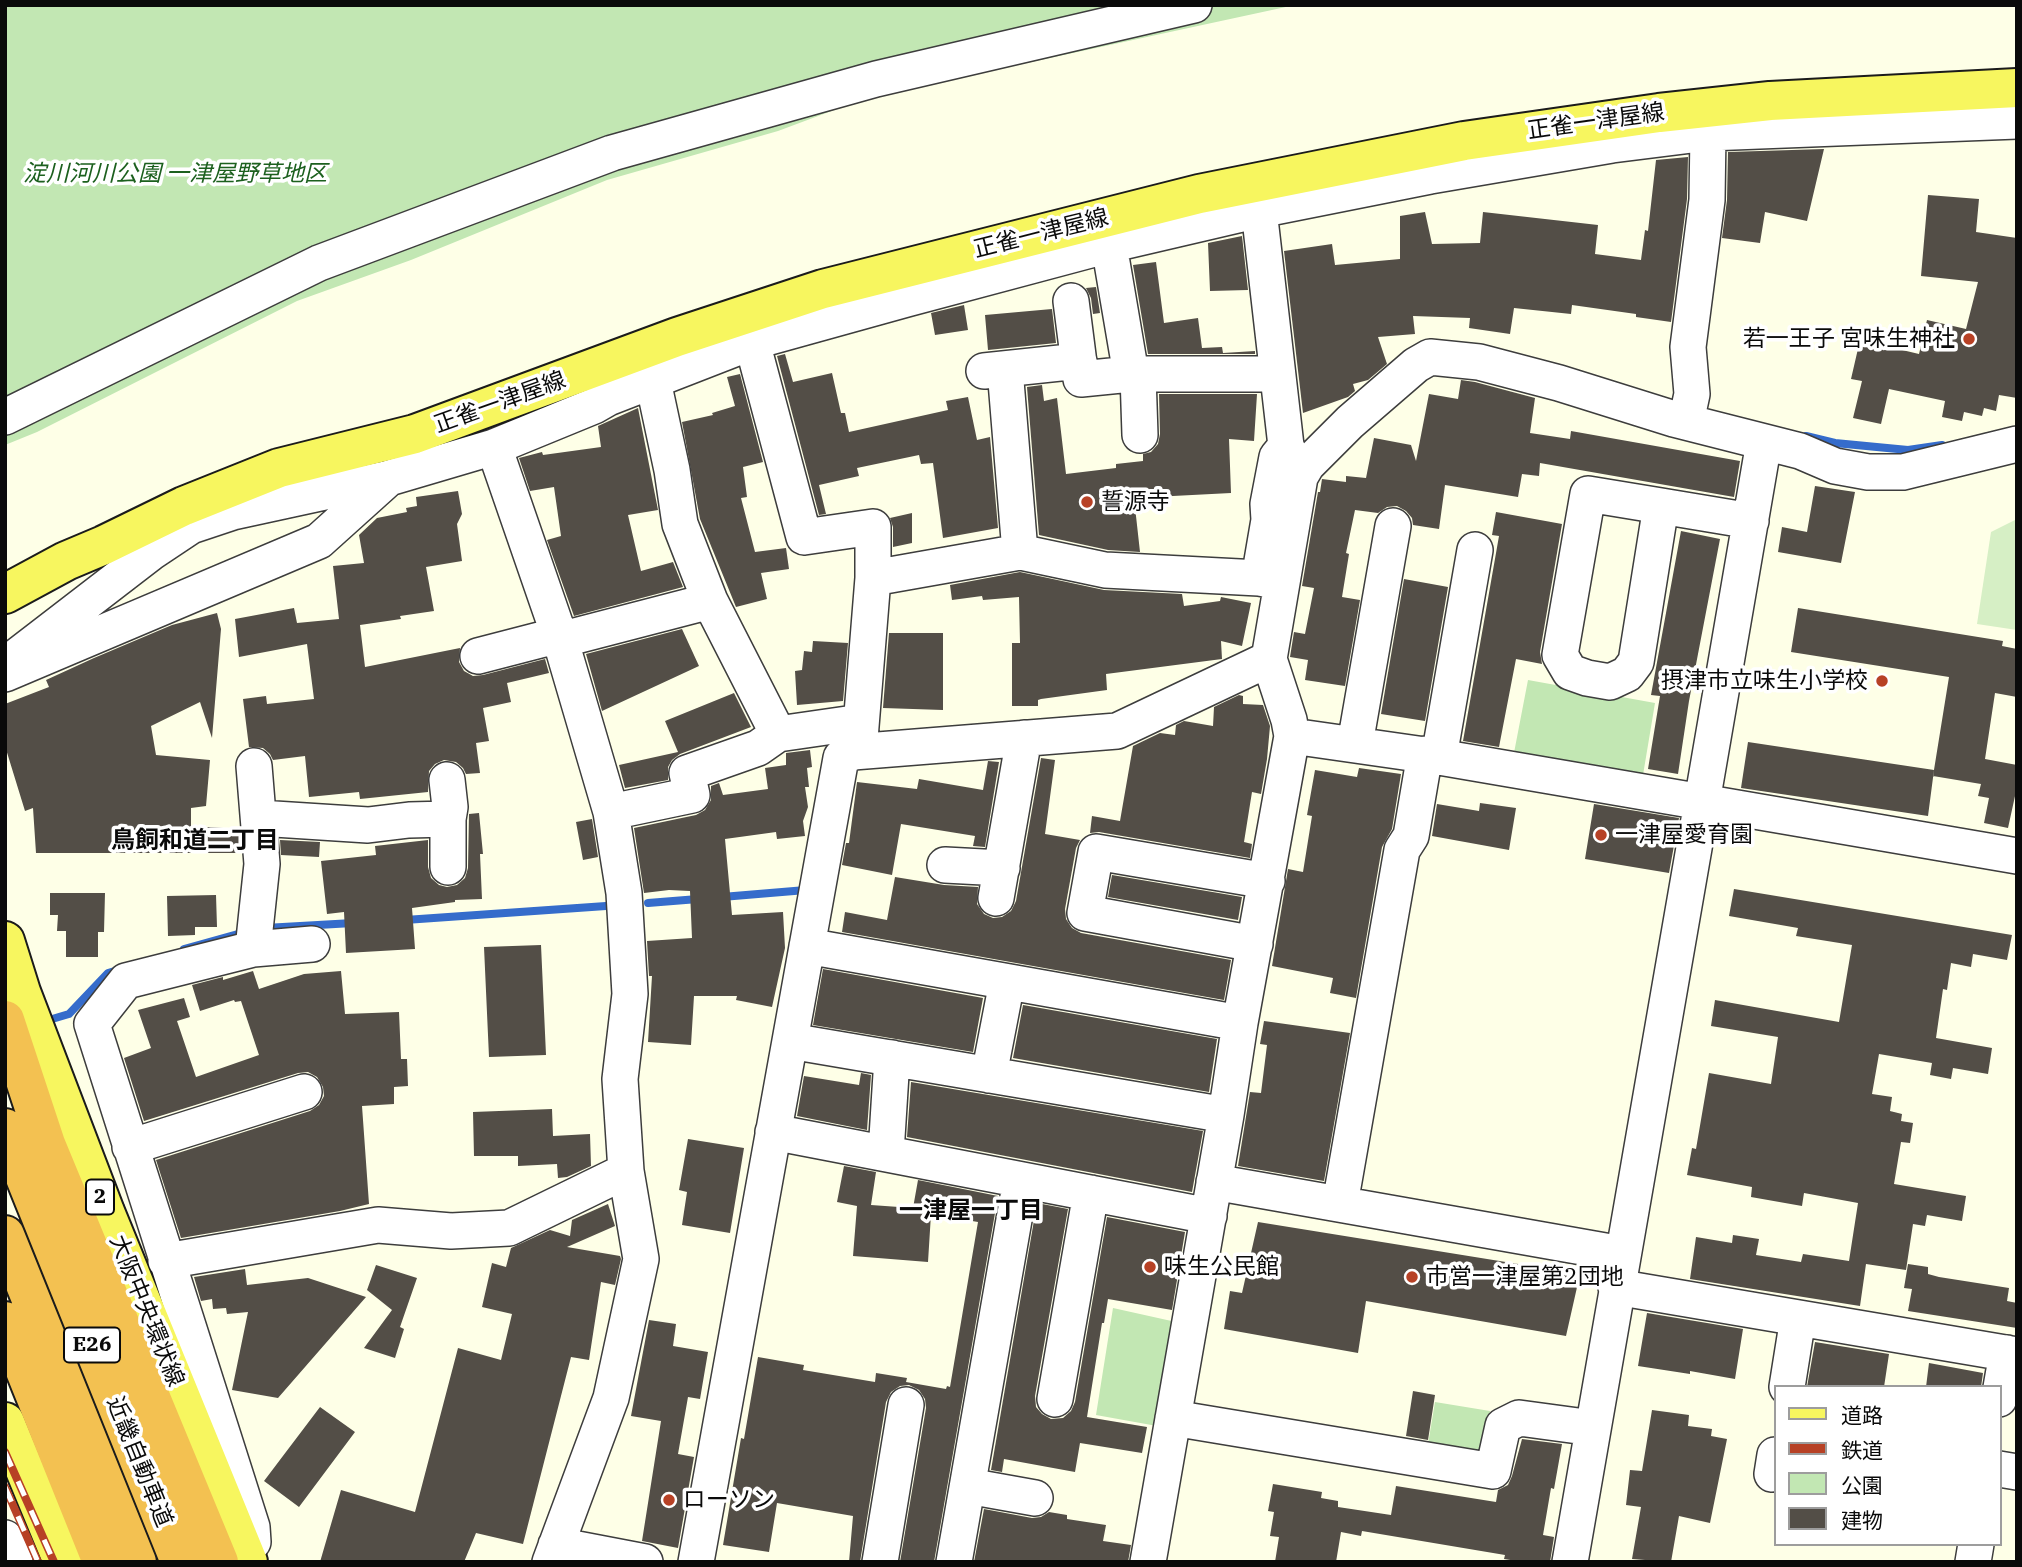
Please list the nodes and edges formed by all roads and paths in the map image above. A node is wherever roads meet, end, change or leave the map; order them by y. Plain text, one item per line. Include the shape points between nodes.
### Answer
1 (1194, 5) edge
2 (2017, 88) edge
3 (2017, 121) edge
4 (1708, 133) junction
5 (1259, 210) junction
6 (1109, 245) junction
7 (1071, 301) dead end
8 (752, 342) junction
9 (1079, 361) junction
10 (1134, 374) junction
11 (1278, 374) junction
12 (653, 381) junction
13 (5, 417) edge
14 (1686, 422) junction
15 (1140, 435) dead end
16 (1764, 442) junction
17 (2017, 444) edge
18 (494, 447) junction
19 (1293, 461) junction
20 (389, 478) junction
21 (1661, 506) junction
22 (1751, 521) junction
23 (1393, 526) dead end
24 (104, 545) junction
25 (1475, 550) dead end
26 (1020, 552) junction
27 (873, 578) junction
28 (1270, 580) junction
29 (5, 594) edge
30 (710, 601) junction
31 (5, 621) edge
32 (559, 638) junction
33 (478, 656) dead end
34 (1269, 659) junction
35 (5, 666) edge
36 (5, 674) edge
37 (778, 734) junction
38 (1292, 736) junction
39 (860, 737) junction
40 (1024, 738) junction
41 (1355, 744) junction
42 (1432, 756) junction
43 (254, 766) dead end
44 (447, 780) dead end
45 (1702, 802) junction
46 (611, 812) junction
47 (259, 818) junction
48 (447, 819) junction
49 (2017, 856) edge
50 (944, 866) dead end
51 (448, 867) dead end
52 (1267, 881) junction
53 (5, 941) edge
54 (312, 944) dead end
55 (1255, 944) junction
56 (807, 946) junction
57 (253, 949) junction
58 (1007, 982) junction
59 (5, 1020) edge
60 (1240, 1023) junction
61 (790, 1041) junction
62 (892, 1058) junction
63 (989, 1075) junction
64 (304, 1092) dead end
65 (1226, 1115) junction
66 (5, 1128) edge
67 (773, 1132) junction
68 (131, 1147) junction
69 (886, 1153) junction
70 (626, 1171) junction
71 (1021, 1180) junction
72 (1214, 1182) junction
73 (1091, 1193) junction
74 (1340, 1205) junction
75 (1209, 1216) junction
76 (5, 1235) edge
77 (166, 1261) junction
78 (1619, 1271) junction
79 (1798, 1318) junction
80 (5, 1321) edge
81 (2012, 1354) edge
82 (1787, 1385) edge
83 (2001, 1392) edge
84 (1055, 1399) dead end
85 (906, 1405) dead end
86 (1173, 1418) junction
87 (5, 1422) edge
88 (1593, 1429) junction
89 (968, 1486) junction
90 (1035, 1498) dead end
91 (5, 1538) edge
92 (553, 1553) edge
93 (15, 1562) edge
94 (63, 1562) edge
95 (102, 1562) edge
96 (138, 1562) edge
97 (180, 1562) edge
98 (219, 1562) edge
99 (248, 1562) edge
100 (254, 1562) edge
101 (645, 1562) edge
102 (696, 1562) edge
103 (880, 1562) edge
104 (954, 1562) edge
105 (1148, 1562) edge
106 (1570, 1562) edge

1 - 13 street via 876,79 612,153 319,263
2 - 24 main road, 正雀一津屋線 via 1770,101 1647,115 1464,141 1199,194 823,289 677,337 415,434 279,468
3 - 4 street
4 - 5 street via 1573,151
4 - 14 street via 1707,200 1688,347 1692,394
5 - 6 street
5 - 11 street
6 - 8 street
6 - 10 street
7 - 9 street
8 - 12 street
8 - 27 street via 804,537 873,527
9 - 10 street via 1081,379
9 - 26 street via 995,370
10 - 11 street
10 - 15 street
11 - 19 street
12 - 18 street
12 - 30 street via 680,524
14 - 16 street
14 - 19 street via 1479,362 1430,357 1350,422 1307,465
16 - 17 street via 1868,472 1903,472
16 - 22 street
18 - 20 street
18 - 32 street
19 - 28 street via 1276,457
20 - 35 street via 233,512 191,526
20 - 36 street via 319,541
21 - 21 street via 1588,494 1560,655 1570,672 1610,682 1627,674 1636,662
21 - 22 street
22 - 45 street
23 - 41 street
24 - 29 main road, 正雀一津屋線
24 - 31 main road, 正雀一津屋線 via 29,608
25 - 42 street
26 - 27 street
26 - 28 street via 1105,570
27 - 39 street
28 - 34 street
30 - 32 street
30 - 37 street
32 - 33 street
32 - 46 street
34 - 38 street
34 - 40 street via 1117,731
37 - 39 street
37 - 46 street via 758,748 687,773 692,795
38 - 41 street
38 - 52 street
39 - 40 street
39 - 56 street via 853,752 841,758
40 - 50 street via 999,883
41 - 42 street
42 - 45 street
42 - 74 street via 1411,836 1402,850
43 - 47 street
44 - 48 street
45 - 49 street
45 - 78 street
46 - 70 street via 624,893 630,994 620,1079
47 - 48 street via 368,825
47 - 57 street via 261,863
48 - 51 street
52 - 55 street
52 - 55 street via 1096,852 1085,913
53 - 99 main road, 大阪中央環状線 / 2 via 105,1212
54 - 57 street
55 - 60 street
56 - 58 street
56 - 61 street
57 - 68 street via 126,981 92,1024
58 - 60 street
58 - 63 street
59 - 98 highway via 46,1144
60 - 65 street
61 - 62 street
61 - 67 street
62 - 63 street
62 - 69 street
63 - 65 street
64 - 68 street
65 - 72 street
66 - 97 highway, 近畿自動車道 / E26
67 - 69 street
67 - 102 street
68 - 77 street
69 - 71 street
70 - 77 street via 509,1228 451,1231 378,1225
70 - 92 street via 641,1259 611,1398
71 - 73 street
71 - 89 street
72 - 74 street
72 - 75 street
73 - 75 street
73 - 84 street
74 - 78 street
75 - 86 street
76 - 96 highway, 近畿自動車道 / E26
77 - 100 street via 252,1527
78 - 79 street
78 - 88 street
79 - 81 street
79 - 82 street
80 - 95 highway
81 - 83 street
85 - 103 street
86 - 88 street via 1493,1471 1503,1426 1519,1418
86 - 105 street
87 - 94 main road
88 - 106 street
89 - 90 street
89 - 104 street
91 - 93 street
92 - 101 street

